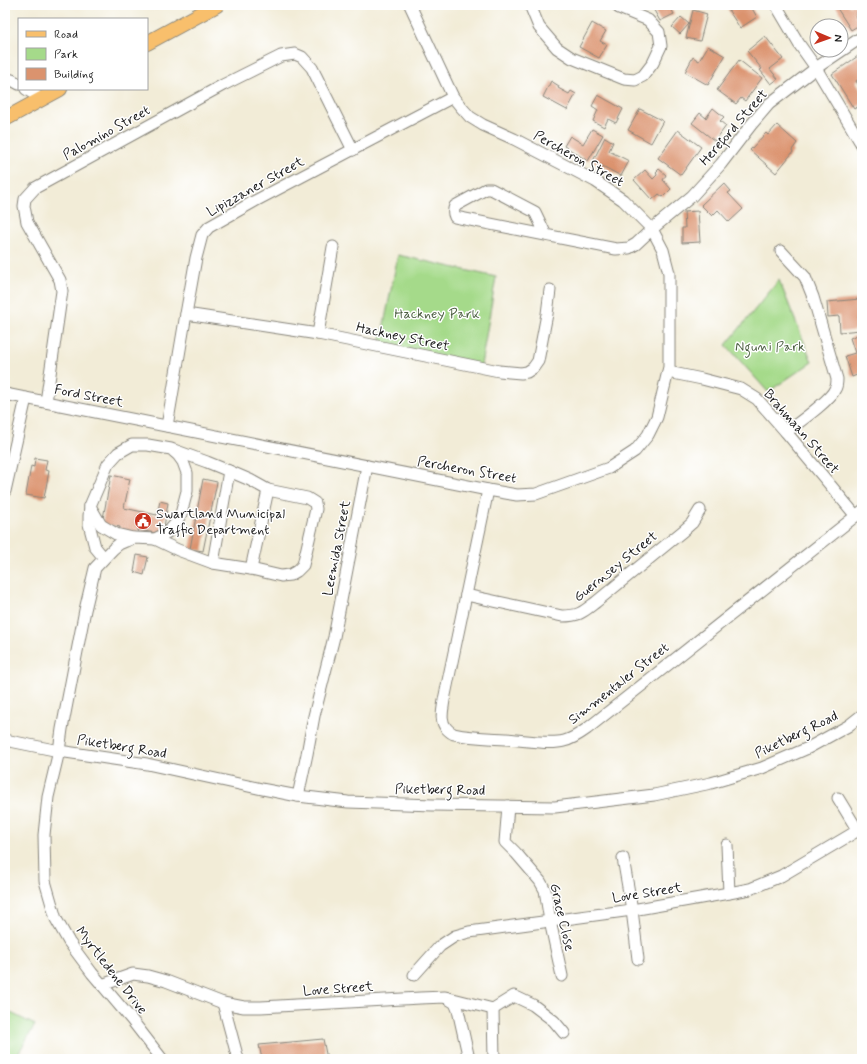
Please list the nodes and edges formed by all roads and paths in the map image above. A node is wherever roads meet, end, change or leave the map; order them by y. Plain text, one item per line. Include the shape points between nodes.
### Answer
1 (410, 5) edge
2 (530, 5) edge
3 (776, 5) edge
4 (208, 7) edge
5 (619, 8) dead end
6 (862, 37) edge
7 (148, 42) edge
8 (816, 68) junction
9 (5, 78) edge
10 (18, 83) edge
11 (28, 90) edge
12 (58, 90) edge
13 (453, 97) junction
14 (42, 99) junction
15 (5, 119) edge
16 (862, 145) edge
17 (354, 150) junction
18 (652, 229) junction
19 (546, 235) junction
20 (334, 247) dead end
21 (781, 251) dead end
22 (550, 290) dead end
23 (186, 314) junction
24 (318, 334) junction
25 (668, 372) junction
26 (5, 394) edge
27 (26, 398) junction
28 (46, 402) junction
29 (167, 426) junction
30 (786, 432) junction
31 (171, 449) junction
32 (367, 466) junction
33 (229, 471) junction
34 (268, 490) junction
35 (488, 490) junction
36 (5, 491) edge
37 (90, 506) junction
38 (700, 510) dead end
39 (859, 514) edge
40 (134, 538) junction
41 (155, 539) junction
42 (104, 558) junction
43 (213, 563) junction
44 (251, 569) junction
45 (466, 596) junction
46 (862, 715) edge
47 (5, 740) edge
48 (59, 751) junction
49 (298, 796) junction
50 (838, 798) dead end
51 (508, 806) junction
52 (860, 830) edge
53 (727, 845) dead end
54 (624, 858) dead end
55 (729, 893) junction
56 (632, 910) junction
57 (550, 921) junction
58 (638, 959) dead end
59 (414, 975) dead end
60 (562, 976) dead end
61 (102, 984) junction
62 (445, 997) junction
63 (223, 1003) junction
64 (493, 1009) junction
65 (564, 1033) dead end
66 (162, 1059) edge
67 (238, 1059) edge
68 (469, 1059) edge
69 (494, 1059) edge

1 - 13 street, Percheron Street
2 - 5 street via 540,27 557,48 572,58 624,79 635,80 643,76 653,63 661,46 659,32 648,20
3 - 8 street
4 - 7 main road
6 - 8 street, Hereford Street
8 - 16 street
8 - 18 street, Hereford Street via 769,104 692,196
9 - 10 street
11 - 14 street
12 - 14 main road
13 - 17 street, Lipizzaner Street
13 - 18 street, Percheron Street via 470,117 483,125 595,181 623,200
14 - 15 main road
17 - 23 street, Lipizzaner Street via 209,228 202,235
17 - 28 street, Palomino Street via 312,68 302,57 295,54 281,56 224,85 35,188 25,199 27,222 60,280 62,291
18 - 19 street, Hereford Street via 636,244 622,249
18 - 25 street, Percheron Street via 663,250 669,273
19 - 19 street, Hereford Street via 455,217 454,208 491,188 535,212
20 - 24 street
21 - 30 street via 805,277 814,297 837,379 836,389 830,397
22 - 24 street, Hackney Street via 538,361 527,372 499,371
23 - 24 street, Hackney Street
23 - 29 street, Lipizzaner Street
25 - 30 street, Brahmaan Street via 741,388 757,398
25 - 35 street, Percheron Street via 657,418 635,451 609,468 536,494 517,495
26 - 27 street, Ford Street
27 - 28 street, Ford Street
27 - 36 street
28 - 29 street, Ford Street
29 - 32 street, Percheron Street
30 - 39 street, Brahmaan Street
31 - 33 street
31 - 37 street via 132,445 121,450 105,468
31 - 41 street via 183,462 187,491 181,514 175,524 168,532
32 - 35 street, Percheron Street
32 - 49 street, Leemida Street via 334,637 314,716
33 - 34 street
33 - 43 street
34 - 44 street
34 - 44 street via 307,498 315,503 316,509 303,565 298,571 290,576 281,576
35 - 45 street, Simmentaler Street
37 - 40 street via 101,525 116,534
37 - 42 street via 89,524 95,547
38 - 45 street, Guernsey Street via 692,523 582,613 562,616
39 - 45 street, Simmentaler Street via 588,728 564,741 548,742 453,734 444,725 442,713
40 - 41 street
40 - 42 street, Myrtledene Drive via 119,544
41 - 43 street
42 - 48 street, Myrtledene Drive via 96,568 85,610
43 - 44 street
46 - 51 street, Piketberg Road via 848,726 808,748 762,768 711,782 654,795 555,807
47 - 48 street, Piketberg Road
48 - 49 street, Piketberg Road via 147,764
48 - 61 street, Myrtledene Drive via 48,797 44,835 45,881 56,919 69,942
49 - 51 street, Piketberg Road via 348,802
50 - 52 street
51 - 57 street, Grace Close via 505,842 540,881 545,890
52 - 55 street, Love Street via 781,876 750,889
53 - 55 street
54 - 56 street
55 - 56 street, Love Street
56 - 57 street, Love Street
56 - 58 street
57 - 59 street, Love Street via 468,932 456,936 440,946
57 - 60 street, Grace Close
61 - 63 street, Love Street via 133,974 148,976
61 - 66 street, Myrtledene Drive
62 - 63 street, Love Street via 262,1008
62 - 64 street, Love Street
62 - 68 street via 455,1003 458,1010
63 - 67 street
64 - 65 street via 514,996 533,1005
64 - 69 street

